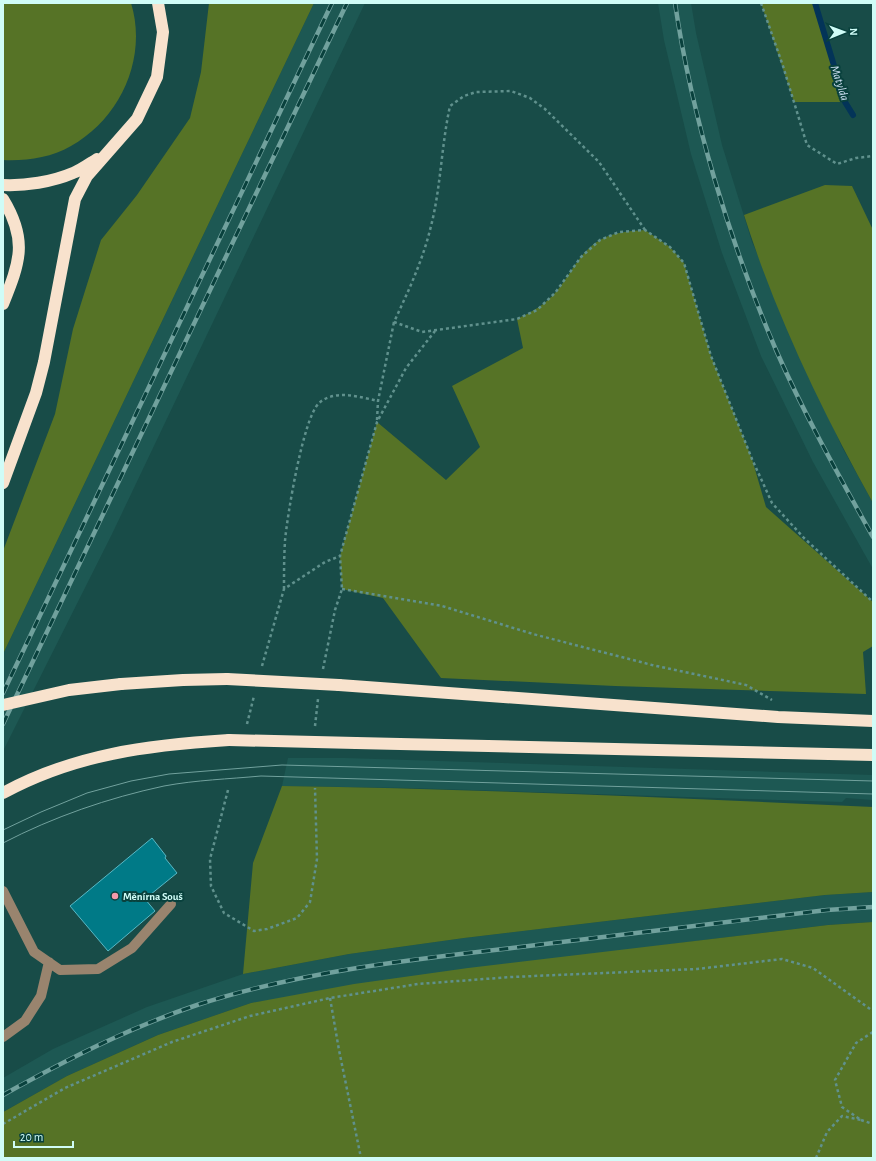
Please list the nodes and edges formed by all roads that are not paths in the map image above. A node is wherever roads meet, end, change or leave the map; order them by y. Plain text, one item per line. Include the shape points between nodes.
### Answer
1 (158, 3) edge
2 (106, 153) junction
3 (3, 185) edge
4 (3, 199) edge
5 (3, 304) edge
6 (3, 483) edge
7 (3, 706) edge
8 (868, 721) edge
9 (873, 755) edge
10 (3, 793) edge
11 (3, 891) edge
12 (171, 904) dead end
13 (49, 962) junction
14 (3, 1037) edge

1 - 2 highway via 163,32 157,77 137,119
2 - 3 highway via 73,173 41,182
2 - 6 highway via 87,176 75,199 44,362
4 - 5 highway via 18,229 20,244 17,263
7 - 8 highway, bridge via 69,690 121,684 227,679
9 - 10 highway, bridge via 228,740 146,748 91,758 40,774
11 - 13 lane via 34,952
12 - 13 lane via 132,948 98,970 60,970
13 - 14 lane via 41,996 25,1021

